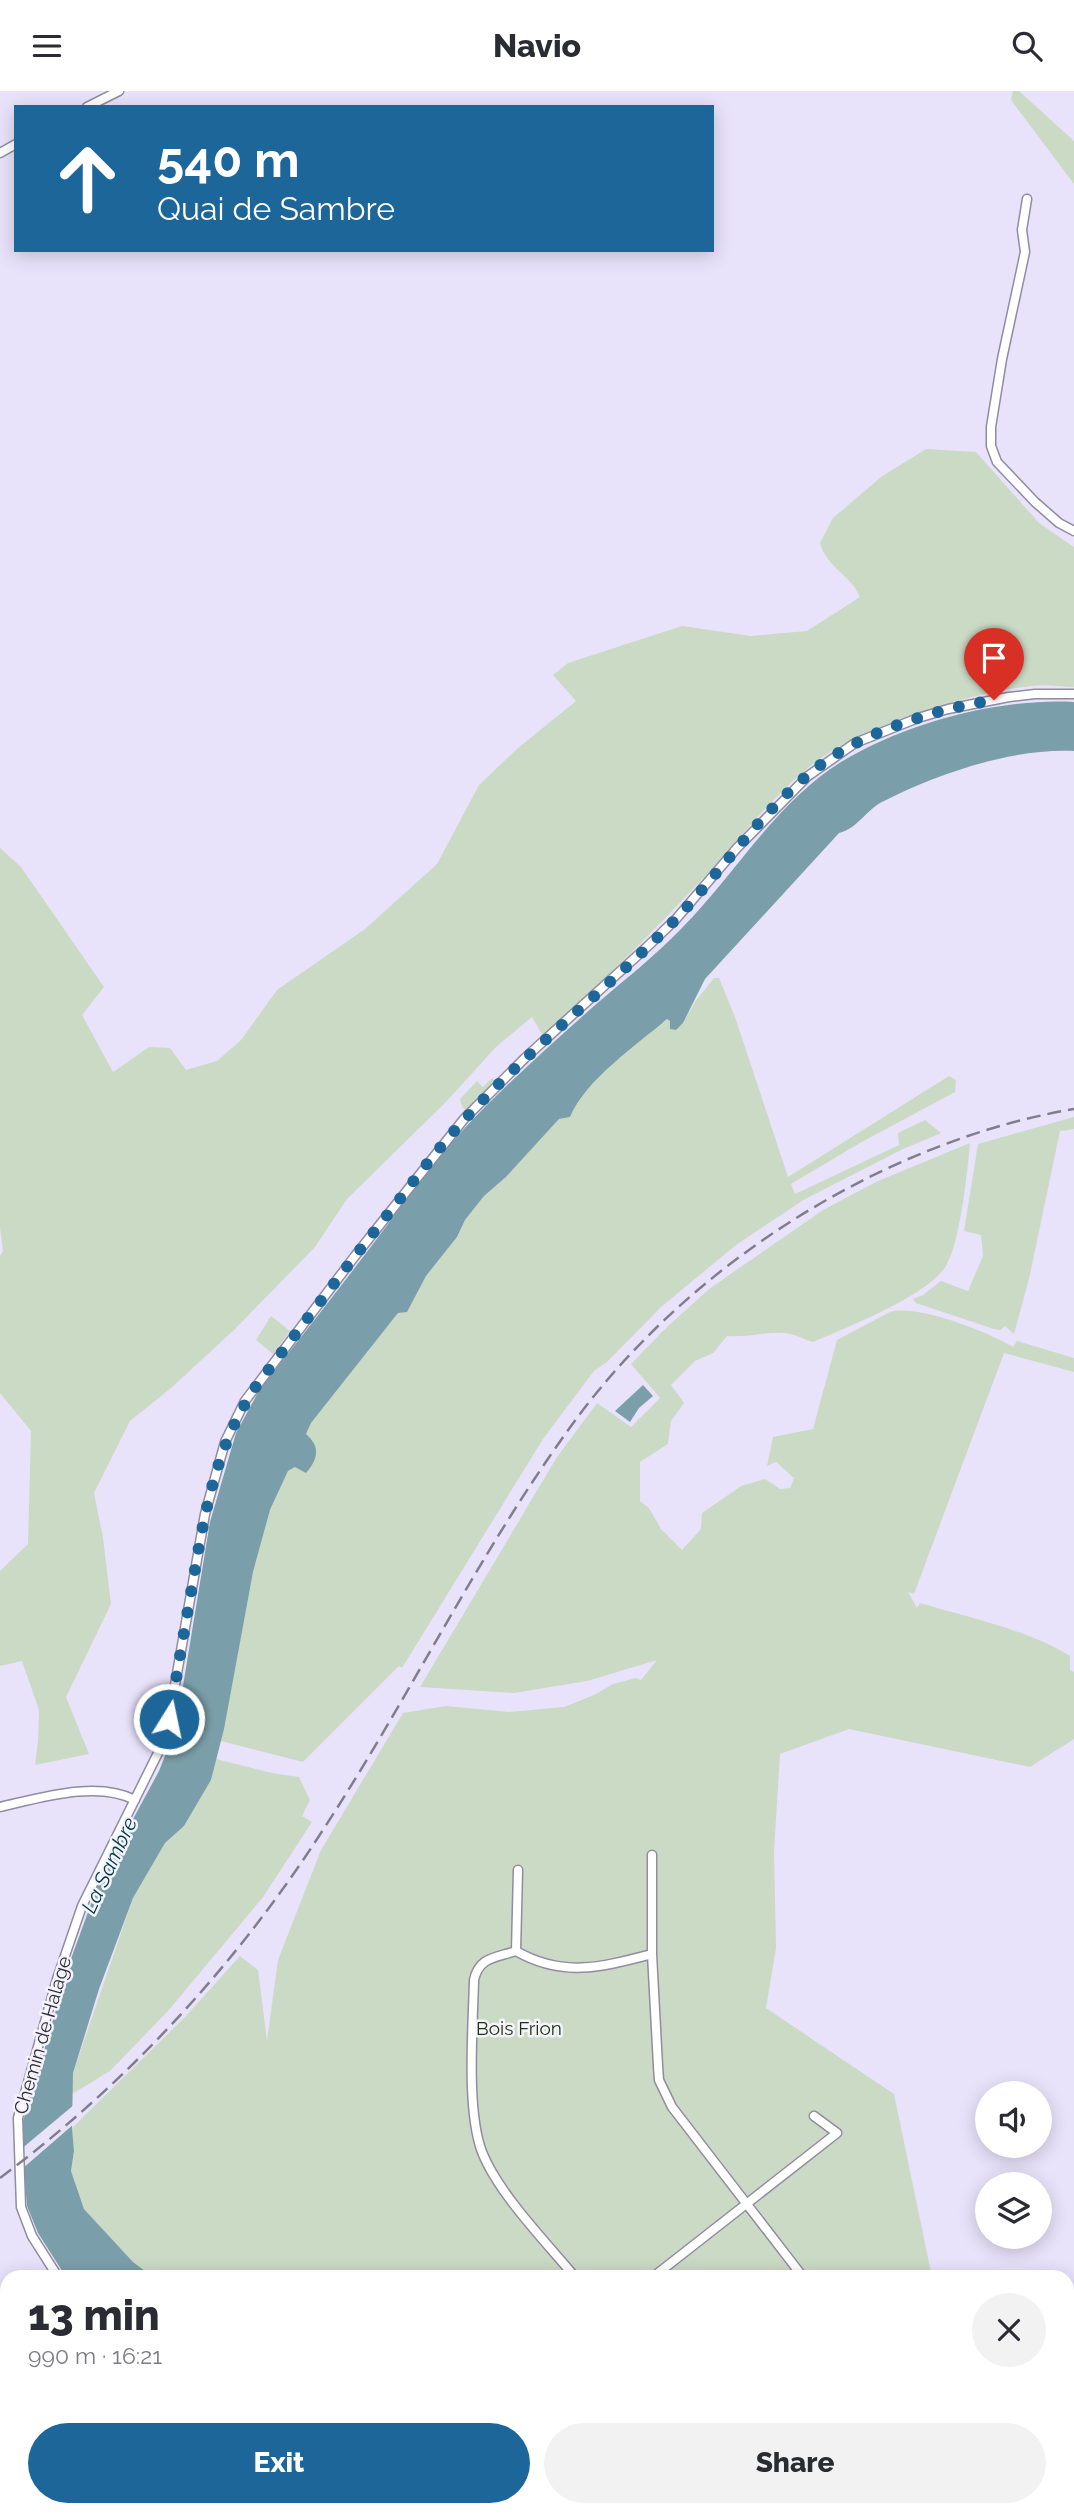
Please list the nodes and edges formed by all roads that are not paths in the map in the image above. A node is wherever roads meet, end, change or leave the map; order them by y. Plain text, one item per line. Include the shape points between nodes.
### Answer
1 (119, 91) edge
2 (90, 105) edge
3 (1027, 199) dead end
4 (1074, 531) edge
5 (1074, 694) edge
6 (135, 1800) junction
7 (0, 1807) edge
8 (652, 1855) dead end
9 (518, 1870) dead end
10 (516, 1951) junction
11 (652, 1954) junction
12 (814, 2116) dead end
13 (747, 2204) junction
14 (54, 2270) edge
15 (569, 2270) edge
16 (662, 2270) edge
17 (798, 2270) edge

1 - 2 street
3 - 4 street via 1022,230 1025,252 1002,359 991,446 997,462 1035,502
5 - 6 street, Chemin de Halage via 1035,694 948,709 885,730 832,757 786,796 649,945 464,1119 257,1385 236,1419 205,1514 169,1719 159,1753
6 - 7 street via 108,1790
6 - 14 street, Chemin de Halage via 82,1906 18,2118 22,2207 32,2236
8 - 11 street
9 - 10 street
10 - 11 street via 546,1965 577,1969
10 - 15 street via 483,1962 474,1980 473,2093 478,2139 504,2189
11 - 13 street via 662,2087
12 - 13 street via 836,2133
13 - 16 street
13 - 17 street

